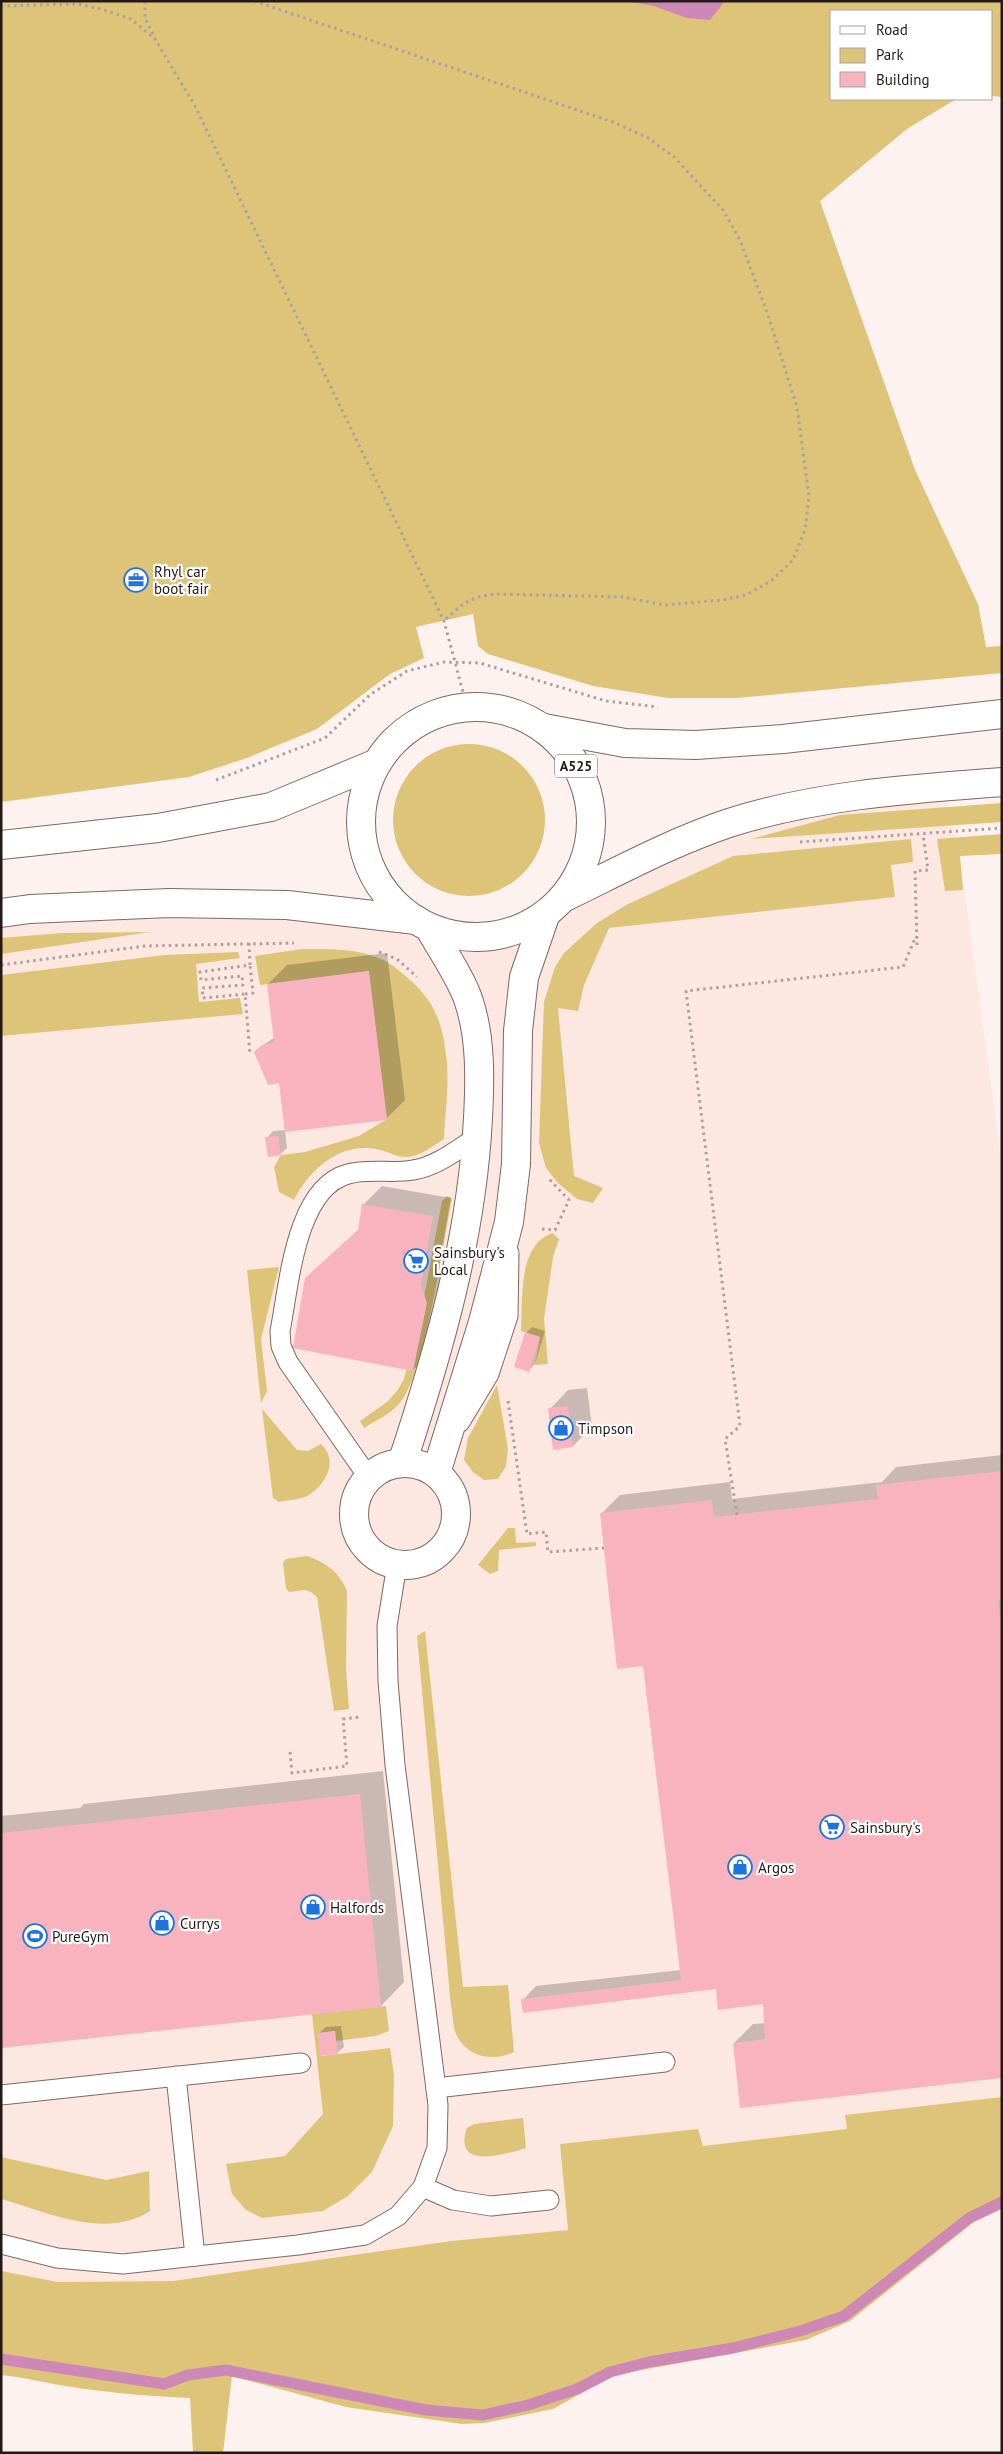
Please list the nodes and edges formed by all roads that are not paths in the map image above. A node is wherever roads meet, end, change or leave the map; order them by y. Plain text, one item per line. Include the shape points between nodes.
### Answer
1 (1002, 714) edge
2 (544, 728) junction
3 (377, 763) junction
4 (1002, 782) edge
5 (1, 845) edge
6 (554, 907) junction
7 (1, 913) edge
8 (423, 924) junction
9 (477, 1137) junction
10 (439, 1461) junction
11 (402, 1463) junction
12 (369, 1478) junction
13 (397, 1564) junction
14 (665, 2062) dead end
15 (301, 2063) dead end
16 (176, 2076) junction
17 (436, 2088) junction
18 (1, 2094) edge
19 (423, 2187) junction
20 (549, 2200) dead end
21 (1, 2244) edge
22 (195, 2256) junction

1 - 2 main road, A525 via 783,739 696,745 625,743
2 - 3 main road, A525 via 508,711 467,706 438,713 403,733
2 - 6 main road, A525 via 572,757 588,793 589,850 573,887
3 - 5 main road, A525 via 271,807 158,828
3 - 8 main road, A525 via 363,801 362,841 375,879 396,906
4 - 6 main road, A525 via 802,803 728,824 662,851
6 - 8 main road, A525 via 509,934 469,938
6 - 10 main road via 524,977 518,1031 516,1164 509,1222 483,1322
7 - 8 main road, A525 via 169,903 287,905
8 - 9 main road via 469,1001 481,1068
9 - 11 main road via 470,1210 454,1285
9 - 12 lane via 439,1161 414,1170 357,1173 334,1180 320,1193 300,1229 280,1331 280,1346
10 - 11 main road via 420,1465
10 - 13 main road via 455,1502 456,1524 449,1541 437,1555 421,1563
11 - 12 main road via 384,1468
12 - 13 main road via 359,1492 354,1509 356,1527 371,1553
13 - 17 lane via 387,1626 391,1714
14 - 17 lane
15 - 16 lane
16 - 18 lane
16 - 22 lane
17 - 19 lane via 437,2148
19 - 20 lane via 453,2200 490,2206
19 - 22 lane via 398,2216 365,2235
21 - 22 lane via 58,2258 123,2264

